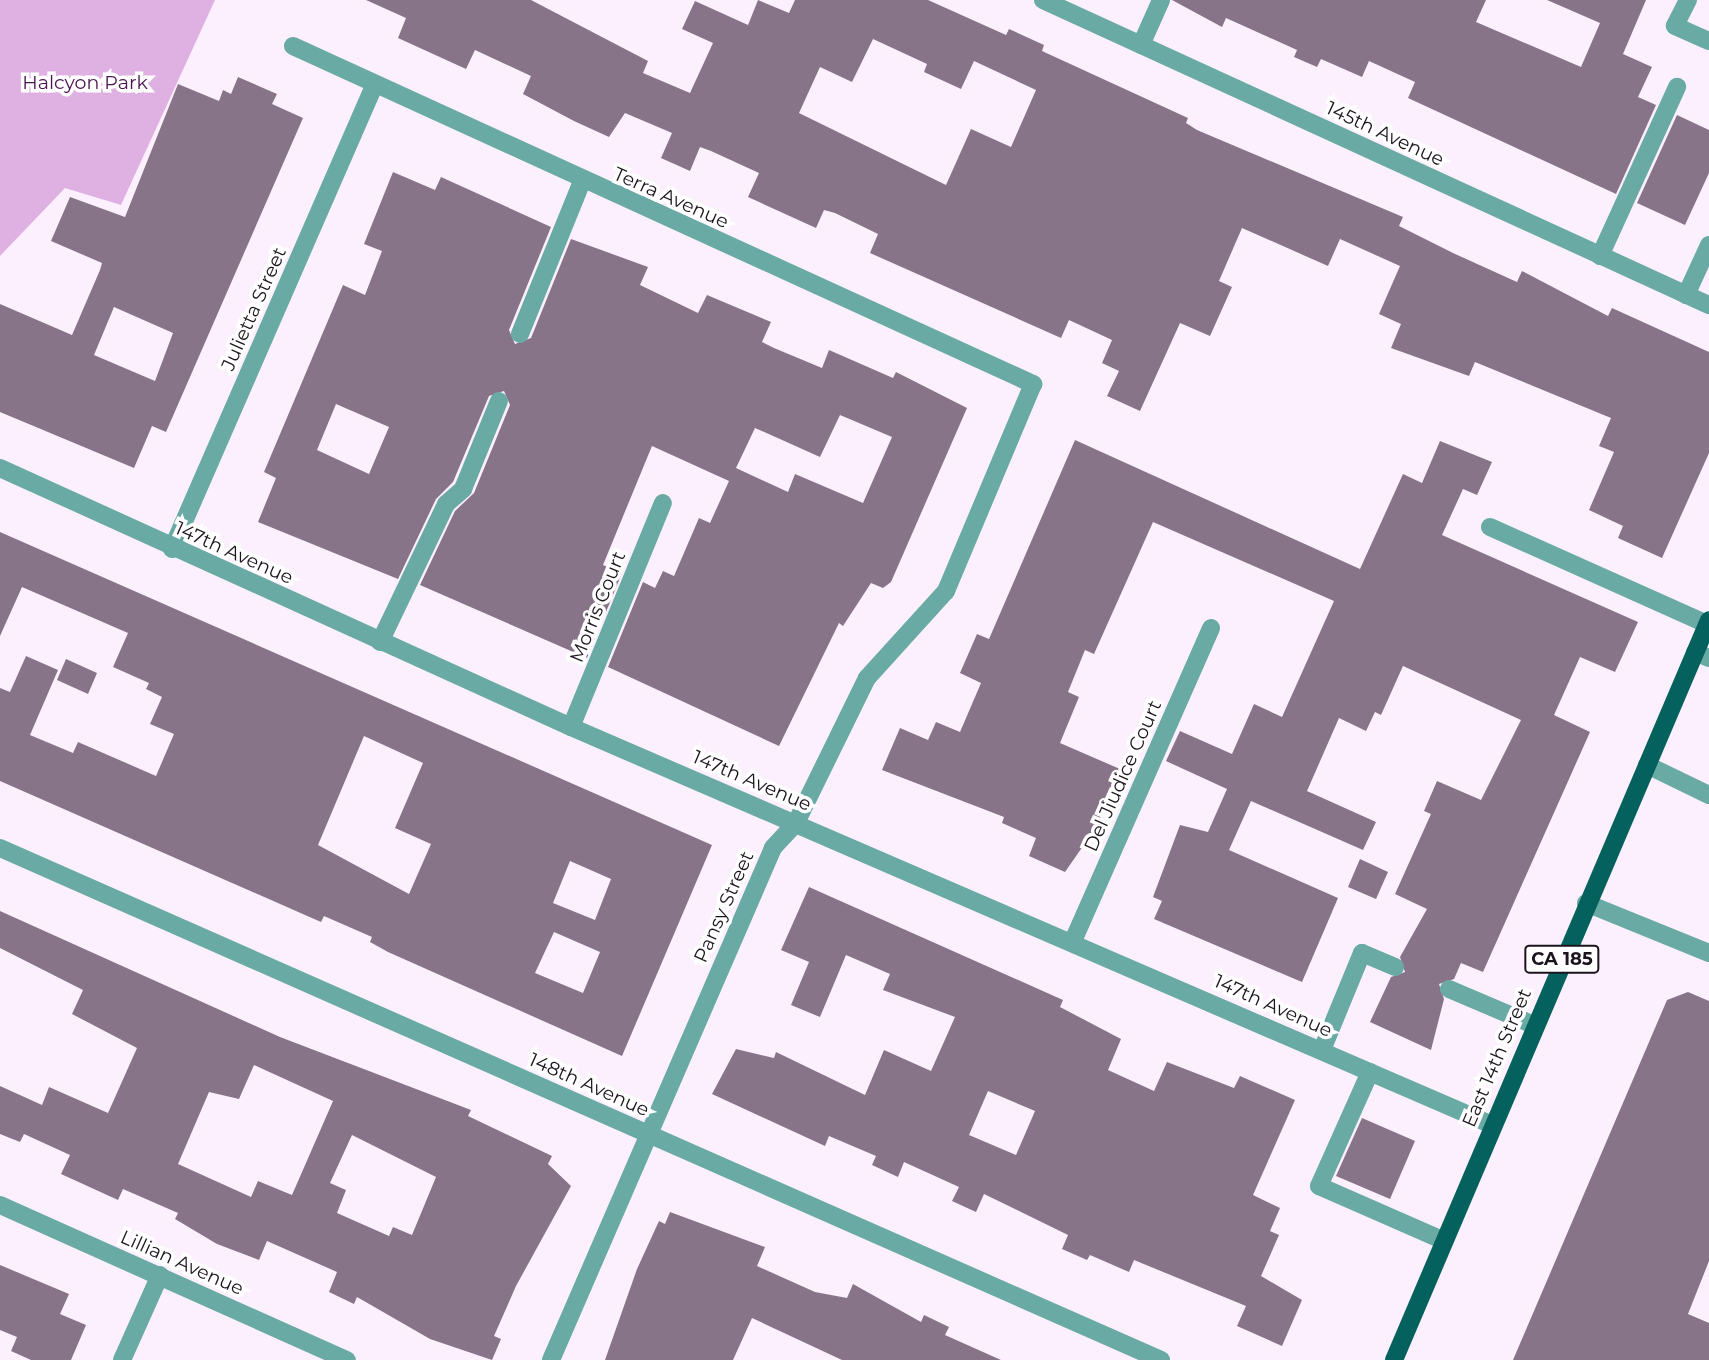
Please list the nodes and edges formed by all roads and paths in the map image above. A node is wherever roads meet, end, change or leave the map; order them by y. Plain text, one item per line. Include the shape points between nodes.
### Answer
1 (1043, 0) edge
2 (1161, 0) edge
3 (1688, 0) edge
4 (1709, 41) edge
5 (1141, 45) junction
6 (293, 47) dead end
7 (374, 86) junction
8 (1677, 87) dead end
9 (582, 181) junction
10 (1709, 245) edge
11 (1600, 256) junction
12 (1686, 295) junction
13 (1709, 305) edge
14 (520, 334) dead end
15 (1033, 384) joint
16 (499, 401) dead end
17 (0, 468) edge
18 (663, 503) dead end
19 (1490, 527) dead end
20 (172, 549) junction
21 (1708, 622) edge
22 (1212, 628) dead end
23 (380, 642) junction
24 (1702, 655) edge
25 (571, 727) junction
26 (1647, 765) junction
27 (1709, 795) edge
28 (796, 823) junction
29 (0, 848) edge
30 (1586, 904) junction
31 (1073, 941) junction
32 (1709, 953) edge
33 (1395, 967) dead end
34 (1448, 989) dead end
35 (1534, 1025) junction
36 (1322, 1050) junction
37 (1370, 1072) junction
38 (1492, 1125) junction
39 (646, 1133) junction
40 (0, 1205) edge
41 (1442, 1240) junction
42 (160, 1275) junction
43 (122, 1360) edge
44 (347, 1360) edge
45 (551, 1360) edge
46 (1161, 1360) edge
47 (1394, 1360) edge

1 - 5 street, 145th Avenue
2 - 5 street
3 - 4 street via 1675,26
5 - 11 street, 145th Avenue
6 - 7 street, Terra Avenue
7 - 9 street, Terra Avenue
7 - 20 street, Julietta Street
8 - 11 street
9 - 14 street
9 - 15 street, Terra Avenue
10 - 12 street
11 - 12 street, 145th Avenue
12 - 13 street, 145th Avenue
15 - 28 street, Pansy Street via 946,591 867,678
16 - 23 street via 463,489 446,504
17 - 20 street, 147th Avenue
18 - 25 street, Morris Court
19 - 21 street
20 - 23 street, 147th Avenue
21 - 24 main road, East 14th Street / CA 185
22 - 31 street, Del Jiudice Court
23 - 25 street, 147th Avenue
24 - 26 main road, East 14th Street / CA 185
25 - 28 street, 147th Avenue
26 - 27 street
26 - 30 main road, East 14th Street / CA 185
28 - 31 street, 147th Avenue
28 - 39 street, Pansy Street via 773,848
29 - 39 street, 148th Avenue
30 - 32 street
30 - 35 main road, East 14th Street / CA 185
31 - 36 street, 147th Avenue
33 - 36 street via 1362,953
34 - 35 street
35 - 38 main road, East 14th Street / CA 185
36 - 37 street, 147th Avenue
37 - 38 street, 147th Avenue
37 - 41 street via 1319,1186
38 - 41 main road, East 14th Street / CA 185
39 - 45 street, Pansy Street
39 - 46 street, 148th Avenue
40 - 42 street, Lillian Avenue
41 - 47 main road, East 14th Street / CA 185
42 - 43 street
42 - 44 street, Lillian Avenue

